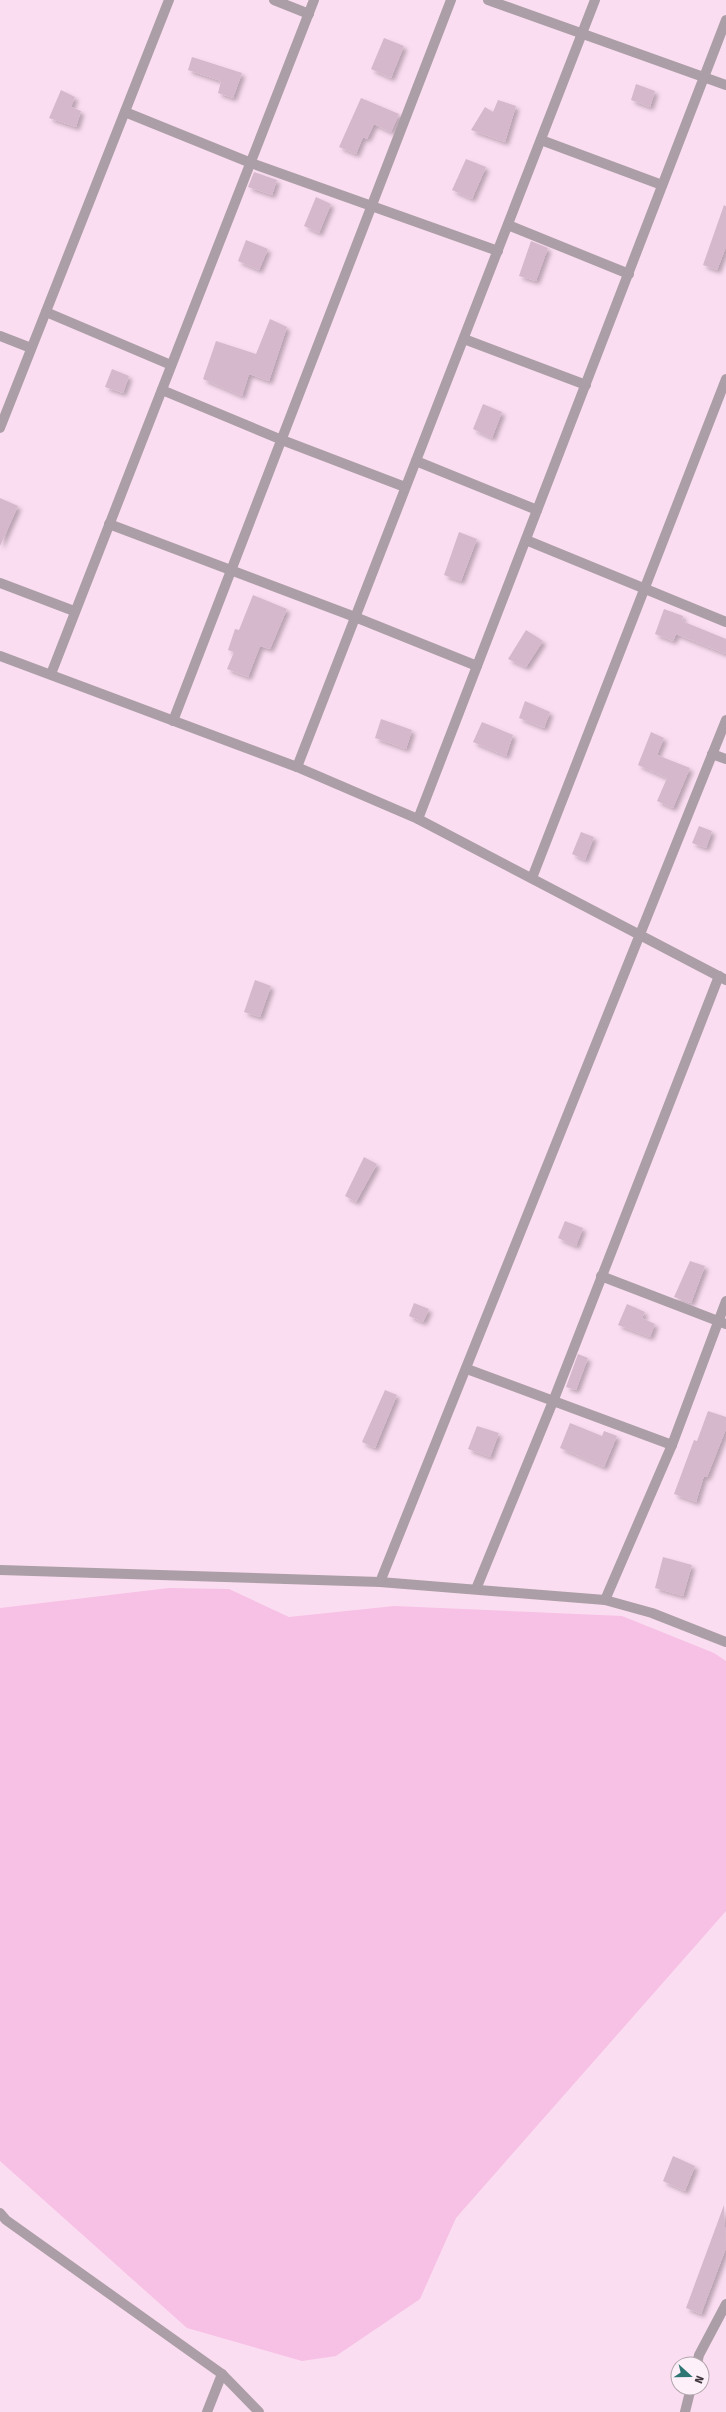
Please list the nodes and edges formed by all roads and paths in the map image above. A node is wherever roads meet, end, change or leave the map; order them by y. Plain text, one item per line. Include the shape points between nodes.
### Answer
1 (169, 0) edge
2 (274, 0) edge
3 (314, 0) edge
4 (451, 0) edge
5 (488, 0) edge
6 (595, 0) edge
7 (309, 14) junction
8 (726, 20) edge
9 (582, 33) junction
10 (704, 77) junction
11 (726, 86) edge
12 (125, 112) junction
13 (541, 140) junction
14 (251, 163) junction
15 (662, 185) junction
16 (372, 205) junction
17 (508, 225) junction
18 (498, 251) junction
19 (629, 274) junction
20 (46, 312) junction
21 (0, 336) edge
22 (464, 339) junction
23 (32, 348) junction
24 (171, 365) junction
25 (726, 379) edge
26 (586, 385) junction
27 (162, 390) junction
28 (0, 428) edge
29 (282, 440) junction
30 (416, 461) junction
31 (406, 487) junction
32 (538, 510) junction
33 (109, 524) junction
34 (526, 540) junction
35 (232, 570) junction
36 (0, 583) edge
37 (644, 588) junction
38 (74, 611) junction
39 (355, 617) junction
40 (726, 622) edge
41 (0, 656) edge
42 (477, 666) junction
43 (51, 674) junction
44 (726, 720) edge
45 (173, 721) junction
46 (712, 754) junction
47 (726, 759) edge
48 (297, 767) junction
49 (418, 819) junction
50 (532, 878) junction
51 (639, 934) junction
52 (722, 978) edge
53 (601, 1276) junction
54 (726, 1301) edge
55 (722, 1323) edge
56 (467, 1369) junction
57 (554, 1399) junction
58 (672, 1445) junction
59 (0, 1570) edge
60 (380, 1582) junction
61 (476, 1589) junction
62 (605, 1600) junction
63 (726, 1642) edge
64 (0, 2213) edge
65 (726, 2304) edge
66 (699, 2356) edge
67 (222, 2374) junction
68 (689, 2396) edge
69 (207, 2412) edge
70 (259, 2412) edge
71 (685, 2412) edge

1 - 12 street
2 - 7 street
3 - 7 street
4 - 16 street
5 - 9 street
6 - 9 street
7 - 14 street
8 - 10 street
9 - 10 street
9 - 13 street
10 - 11 street
10 - 15 street
12 - 14 street
12 - 20 street
13 - 15 street
13 - 17 street
14 - 16 street
14 - 24 street
15 - 19 street
16 - 18 street
16 - 29 street
17 - 18 street
17 - 19 street
18 - 22 street
19 - 26 street
20 - 23 street
20 - 24 street
21 - 23 street
22 - 26 street
22 - 30 street
23 - 28 street
24 - 27 street
25 - 37 street
26 - 32 street
27 - 29 street
27 - 33 street
29 - 31 street
29 - 35 street
30 - 31 street
30 - 32 street
31 - 39 street
32 - 34 street
33 - 35 street
33 - 38 street
34 - 37 street
34 - 42 street
35 - 39 street
35 - 45 street
36 - 38 street
37 - 40 street
37 - 50 street
38 - 43 street
39 - 42 street
39 - 48 street
41 - 43 street
42 - 49 street
43 - 45 street
44 - 46 street
45 - 48 street
46 - 47 street
46 - 51 street
48 - 49 street
49 - 50 street
50 - 51 street
51 - 52 street
51 - 56 street
52 - 53 street
53 - 55 street
53 - 57 street
54 - 55 street
55 - 58 street
56 - 57 street
56 - 60 street
57 - 58 street
57 - 61 street
58 - 62 street
59 - 60 street
60 - 61 street
61 - 62 street
62 - 63 street via 652,1613
64 - 67 street via 6,2220
65 - 66 street
67 - 69 street
67 - 70 street
68 - 71 street

